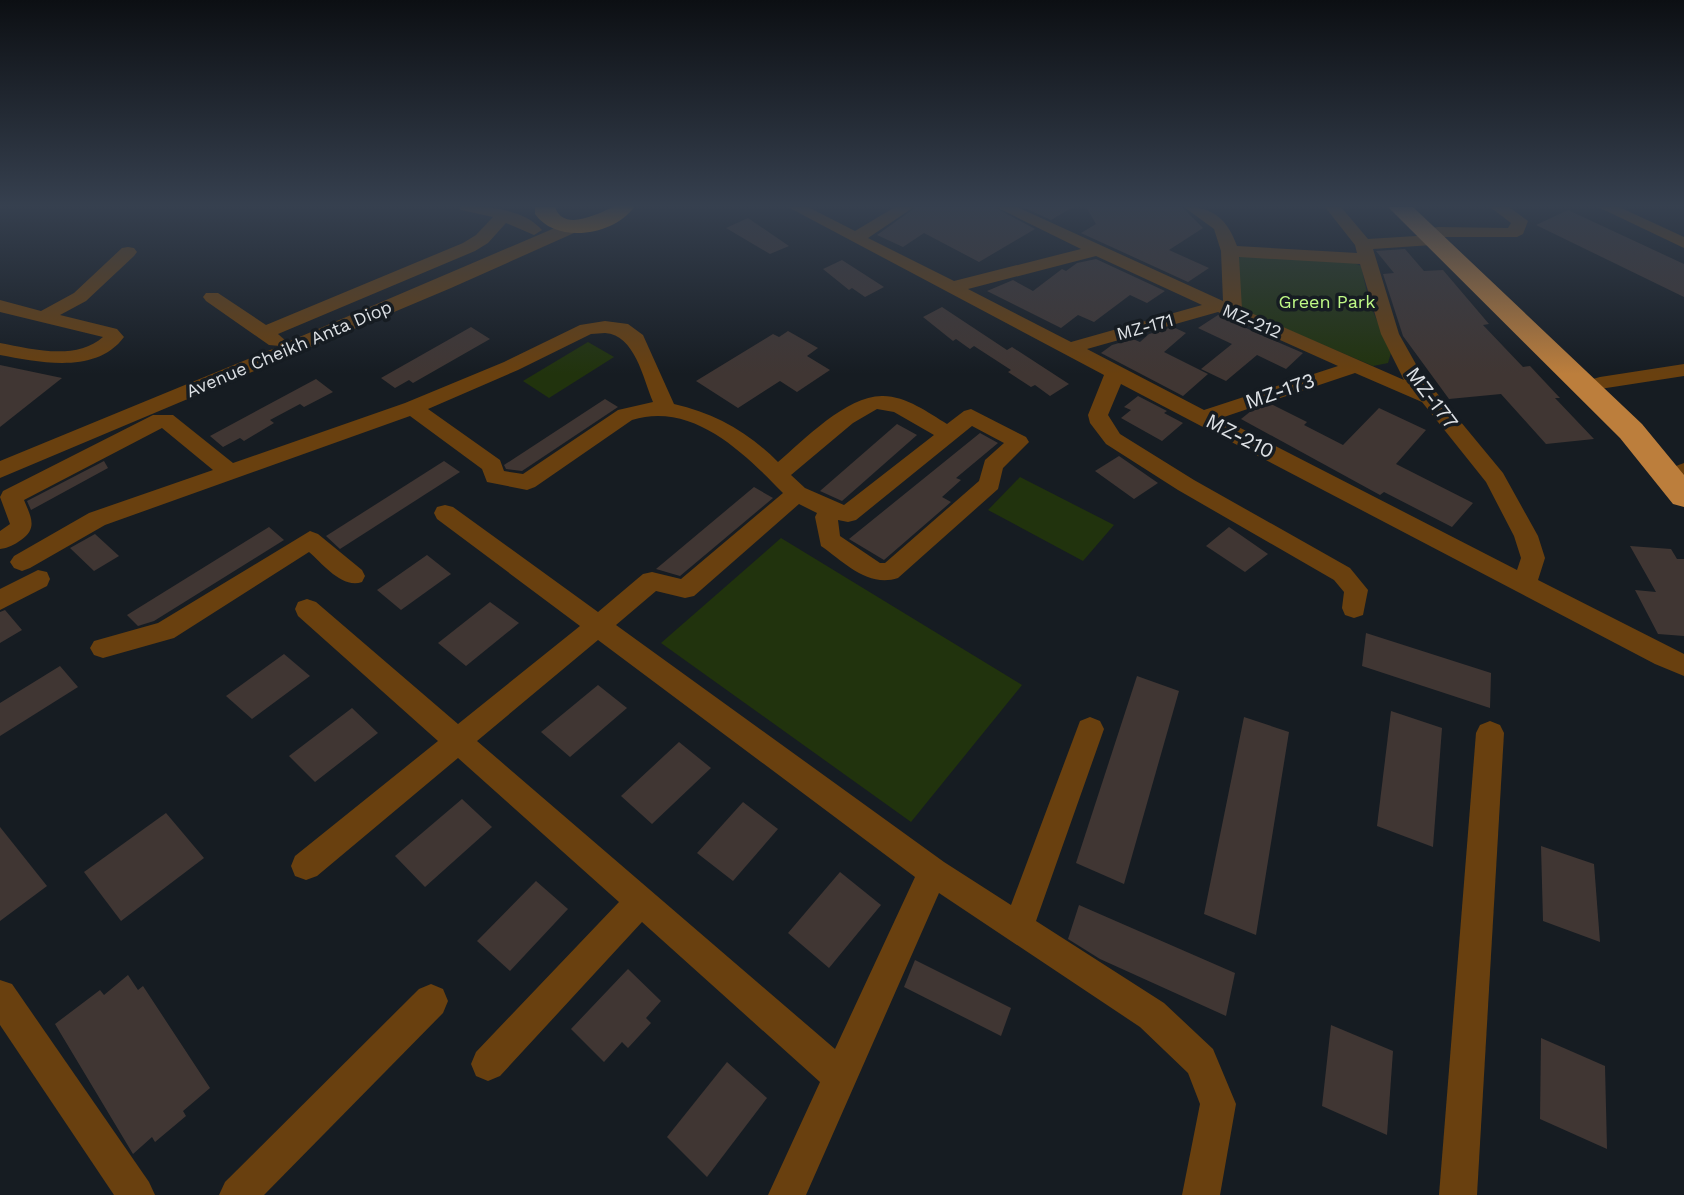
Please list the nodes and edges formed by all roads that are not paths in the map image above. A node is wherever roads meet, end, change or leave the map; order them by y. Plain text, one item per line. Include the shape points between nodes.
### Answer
1 (117, 263) edge
2 (434, 263) edge
3 (464, 263) edge
4 (492, 263) edge
5 (905, 263) edge
6 (1048, 263) edge
7 (1126, 263) edge
8 (1229, 263) edge
9 (1368, 263) edge
10 (1462, 263) edge
11 (1466, 263) edge
12 (953, 287) junction
13 (212, 297) dead end
14 (0, 306) edge
15 (1226, 309) junction
16 (43, 317) junction
17 (270, 337) junction
18 (1070, 348) junction
19 (0, 349) edge
20 (1357, 366) junction
21 (1684, 370) edge
22 (1116, 371) junction
23 (1600, 383) junction
24 (1426, 397) junction
25 (412, 408) junction
26 (666, 410) junction
27 (1204, 417) junction
28 (949, 434) junction
29 (0, 456) edge
30 (0, 470) edge
31 (228, 471) junction
32 (1684, 472) edge
33 (777, 475) junction
34 (797, 494) junction
35 (1684, 496) edge
36 (831, 510) junction
37 (445, 513) dead end
38 (2, 541) dead end
39 (353, 576) dead end
40 (1525, 584) junction
41 (0, 600) edge
42 (307, 608) dead end
43 (1354, 608) dead end
44 (597, 625) junction
45 (103, 648) dead end
46 (1684, 665) edge
47 (1090, 729) dead end
48 (1490, 733) dead end
49 (458, 740) junction
50 (306, 866) dead end
51 (933, 872) junction
52 (641, 901) junction
53 (1018, 928) junction
54 (0, 996) edge
55 (431, 1002) dead end
56 (488, 1064) dead end
57 (840, 1076) junction
58 (136, 1195) edge
59 (237, 1195) edge
60 (787, 1195) edge
61 (1201, 1195) edge
62 (1458, 1195) edge

1 - 16 street via 80,298
2 - 17 street
3 - 17 street, Avenue Cheikh Anta Diop
4 - 30 street, Avenue Cheikh Anta Diop
5 - 12 street, MZ-210
6 - 12 street
7 - 15 street, MZ-212
8 - 15 street
9 - 24 street, MZ-177 via 1390,334
10 - 35 highway via 1631,431
11 - 23 highway
12 - 18 street, MZ-210
13 - 17 street
14 - 16 street
15 - 18 street, MZ-171
15 - 20 street, MZ-212
16 - 19 street via 114,337 85,356
17 - 29 street, Avenue Cheikh Anta Diop
18 - 22 street, MZ-210
20 - 24 street, MZ-212
20 - 27 street, MZ-173
21 - 23 street
22 - 27 street, MZ-210
22 - 43 street via 1098,415 1113,439 1342,574 1356,590
23 - 32 highway
24 - 40 street, MZ-177 via 1495,478 1526,536 1533,558
25 - 26 street via 492,465 495,477 527,482 625,415 645,409
25 - 26 street via 587,329 605,327 621,328 636,339
25 - 31 street
26 - 33 street via 692,415 722,429 752,449
27 - 40 street, MZ-210
28 - 33 street via 907,411 876,401 846,419
28 - 36 street via 848,514
28 - 36 street via 971,416 1018,442 993,465 990,484 890,572 876,572 829,540 826,517
31 - 38 street via 166,420 160,420 11,496 20,528
31 - 41 street via 97,519 30,570
33 - 34 street
34 - 36 street
34 - 44 street via 685,589 652,581
37 - 44 street
39 - 45 street via 310,540 166,631
40 - 46 street, MZ-210
42 - 49 street
44 - 49 street
44 - 51 street
47 - 53 street
48 - 62 street
49 - 50 street
49 - 52 street
51 - 53 street
51 - 57 street
52 - 56 street
52 - 57 street
53 - 61 street via 1152,1015 1201,1061 1218,1104
54 - 58 street
55 - 59 street
57 - 60 street

